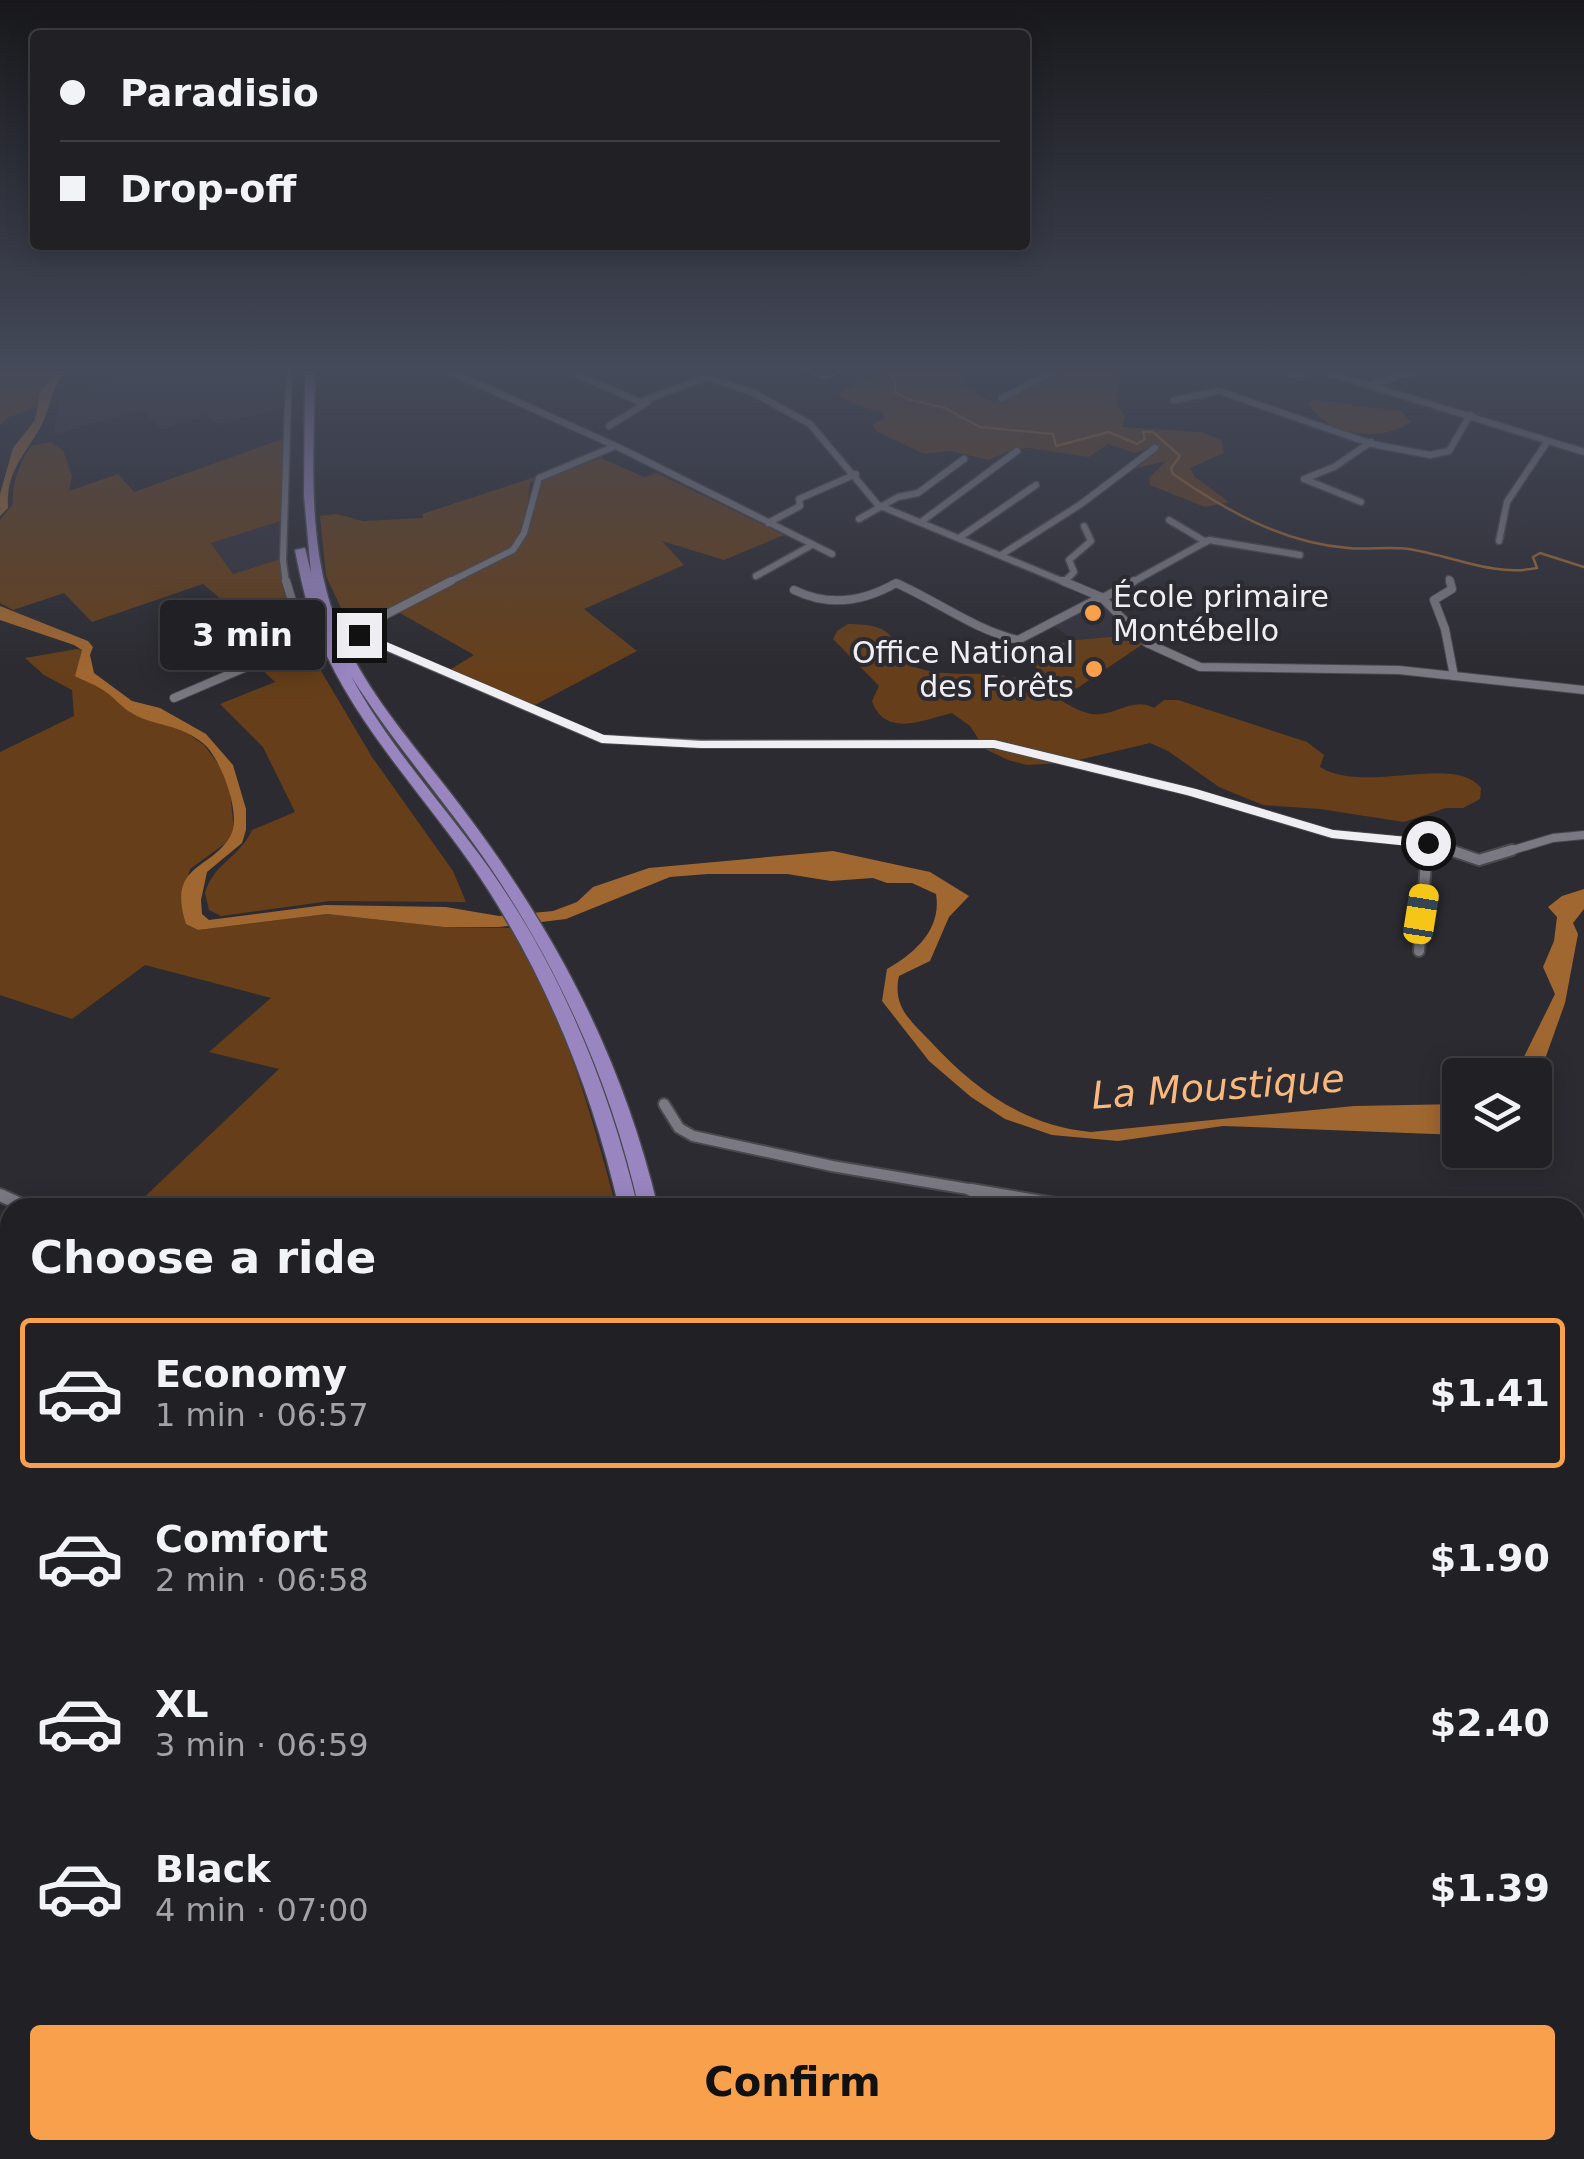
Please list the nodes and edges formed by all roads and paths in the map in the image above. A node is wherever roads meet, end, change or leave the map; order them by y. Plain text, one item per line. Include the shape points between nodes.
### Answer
1 (286, 470) edge
2 (299, 470) edge
3 (310, 470) edge
4 (560, 470) edge
5 (659, 470) edge
6 (852, 470) edge
7 (949, 470) edge
8 (992, 470) edge
9 (1126, 470) edge
10 (1327, 470) edge
11 (1526, 470) edge
12 (856, 474) junction
13 (1036, 485) dead end
14 (1361, 502) dead end
15 (884, 508) junction
16 (859, 519) dead end
17 (1169, 520) dead end
18 (921, 522) junction
19 (768, 523) junction
20 (1084, 526) dead end
21 (959, 538) junction
22 (1499, 541) dead end
23 (1206, 542) junction
24 (812, 544) junction
25 (832, 554) dead end
26 (1001, 554) junction
27 (1300, 555) dead end
28 (756, 576) dead end
29 (1450, 579) dead end
30 (1064, 582) junction
31 (794, 590) dead end
32 (1102, 598) junction
33 (1454, 676) junction
34 (1584, 690) edge
35 (174, 698) dead end
36 (1584, 835) edge
37 (1428, 843) junction
38 (531, 932) junction
39 (1419, 950) dead end
40 (664, 1104) dead end
41 (626, 1198) edge
42 (646, 1198) edge
43 (1020, 1198) edge

1 - 35 street via 283,560 305,642
2 - 38 highway via 304,579 317,622 360,702
3 - 38 highway via 310,532 330,622 386,714 525,906
4 - 37 street via 533,487 526,534 513,550 361,622 359,635 602,739 994,744 1332,834
5 - 19 street
6 - 12 street
7 - 15 street
8 - 18 street
9 - 26 street
10 - 14 street via 1304,479
11 - 22 street via 1500,516
12 - 15 street
12 - 19 street via 799,499 800,506
13 - 21 street
15 - 16 street
15 - 18 street
17 - 23 street
18 - 21 street
19 - 24 street
20 - 30 street via 1091,541 1069,560 1074,572
21 - 26 street
23 - 27 street
23 - 32 street
24 - 25 street
24 - 28 street
26 - 30 street
29 - 33 street via 1452,589 1434,600
30 - 32 street
31 - 32 street via 812,598 871,599 896,583 984,630 1018,640
32 - 33 street via 1149,645 1200,667
33 - 34 street
36 - 37 street via 1484,860
37 - 39 street
38 - 41 highway via 602,1112
38 - 42 highway via 592,1030
40 - 43 street via 679,1128 693,1136

